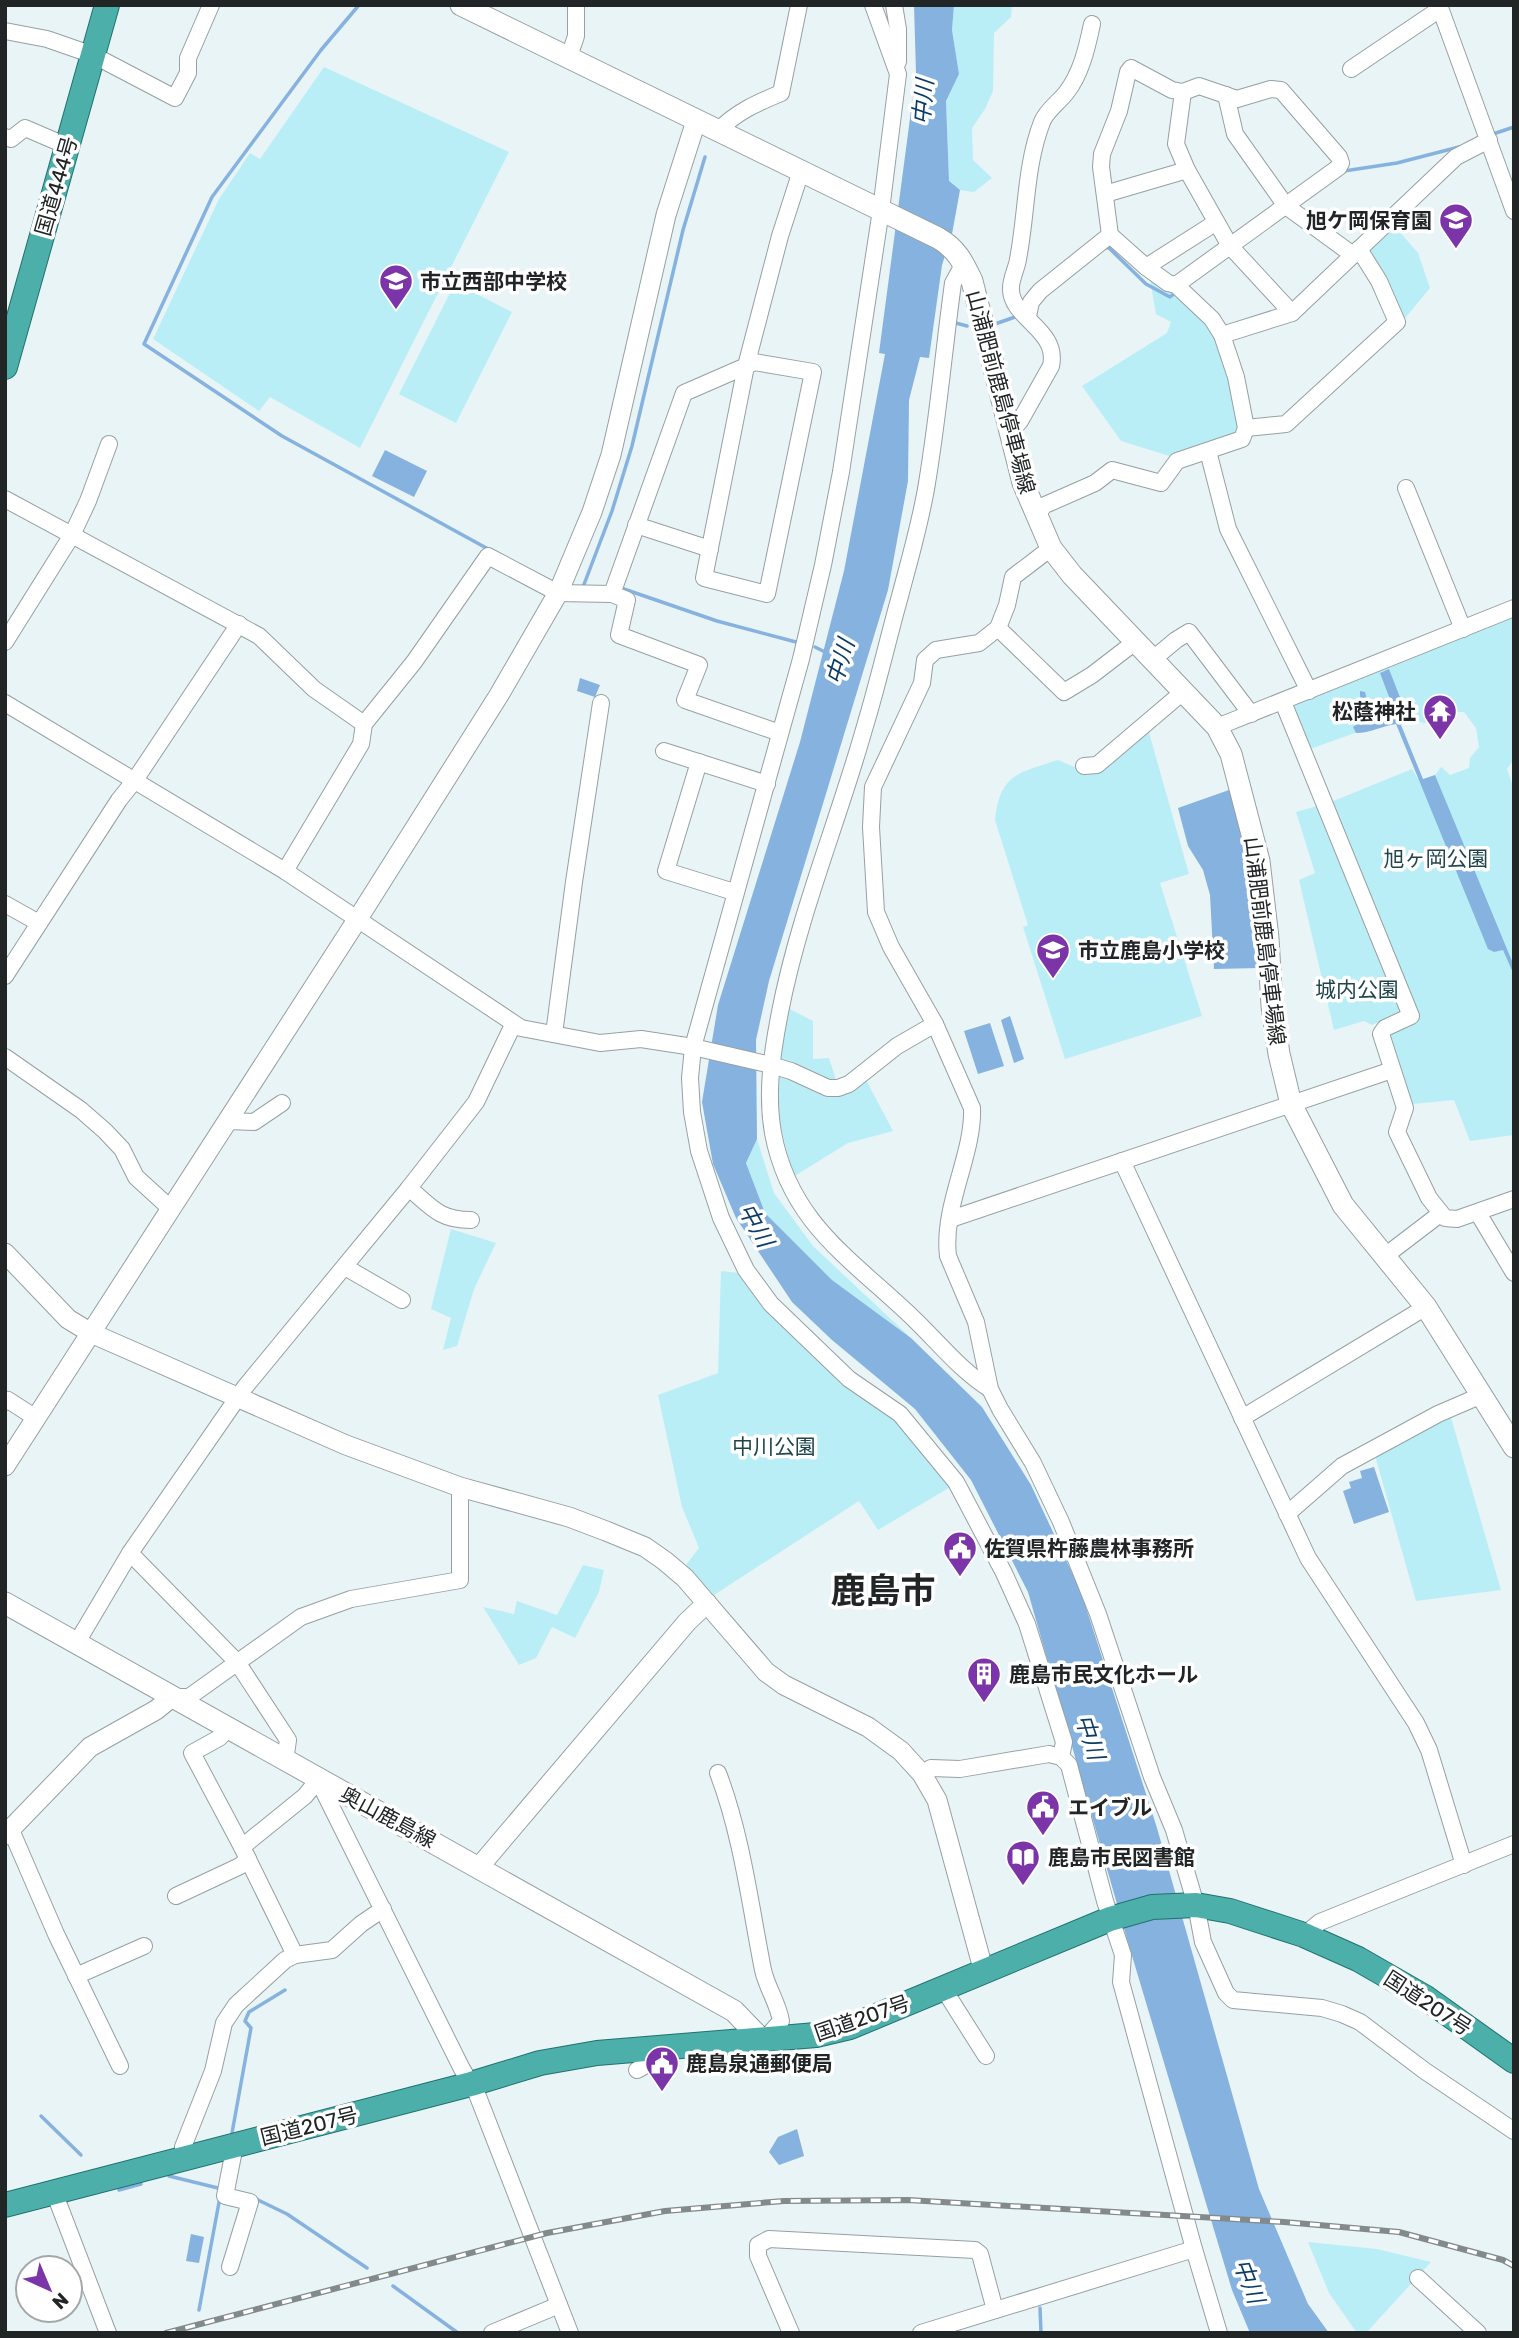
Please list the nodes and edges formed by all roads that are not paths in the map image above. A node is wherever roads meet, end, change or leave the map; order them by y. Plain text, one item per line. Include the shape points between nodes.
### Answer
1 (107, 5) edge
2 (211, 5) edge
3 (461, 5) edge
4 (576, 5) edge
5 (799, 5) edge
6 (873, 5) edge
7 (894, 5) edge
8 (1440, 7) edge
9 (1092, 24) dead end
10 (5, 31) edge
11 (93, 55) junction
12 (569, 57) junction
13 (1351, 69) dead end
14 (898, 74) junction
15 (1183, 92) junction
16 (1226, 95) junction
17 (696, 121) junction
18 (719, 131) junction
19 (1487, 136) junction
20 (5, 137) edge
21 (67, 146) junction
22 (1187, 170) junction
23 (801, 171) junction
24 (1105, 194) junction
25 (1286, 206) junction
26 (881, 210) junction
27 (1514, 211) edge
28 (1215, 223) junction
29 (1110, 235) junction
30 (1230, 246) junction
31 (1356, 252) junction
32 (964, 263) junction
33 (1146, 267) junction
34 (1176, 285) junction
35 (1292, 313) junction
36 (1028, 316) junction
37 (1222, 335) junction
38 (746, 366) junction
39 (5, 368) edge
40 (1246, 428) junction
41 (1009, 434) junction
42 (109, 444) dead end
43 (1208, 450) junction
44 (1405, 488) dead end
45 (5, 499) edge
46 (1035, 515) junction
47 (636, 525) junction
48 (72, 535) junction
49 (1051, 548) junction
50 (710, 549) junction
51 (558, 593) junction
52 (612, 594) junction
53 (1514, 608) edge
54 (239, 624) junction
55 (998, 628) junction
56 (1463, 629) junction
57 (5, 642) edge
58 (1135, 642) junction
59 (1152, 660) junction
60 (1309, 691) junction
61 (1183, 692) junction
62 (1283, 702) junction
63 (5, 703) edge
64 (601, 704) dead end
65 (1251, 714) junction
66 (364, 724) junction
67 (1217, 727) junction
68 (780, 733) junction
69 (664, 751) dead end
70 (699, 762) junction
71 (1084, 766) dead end
72 (135, 780) junction
73 (766, 783) junction
74 (285, 871) junction
75 (734, 892) junction
76 (5, 904) edge
77 (358, 920) junction
78 (39, 923) junction
79 (5, 976) edge
80 (935, 1024) junction
81 (513, 1025) junction
82 (554, 1034) junction
83 (693, 1047) junction
84 (5, 1057) edge
85 (771, 1065) junction
86 (1392, 1070) junction
87 (282, 1102) dead end
88 (1291, 1104) junction
89 (228, 1121) junction
90 (1122, 1161) junction
91 (409, 1188) junction
92 (1514, 1199) edge
93 (171, 1209) junction
94 (1478, 1213) junction
95 (1440, 1214) junction
96 (951, 1219) junction
97 (471, 1220) dead end
98 (5, 1253) edge
99 (1385, 1256) junction
100 (345, 1267) junction
101 (1514, 1273) edge
102 (402, 1300) dead end
103 (1426, 1307) junction
104 (91, 1333) junction
105 (990, 1389) junction
106 (1482, 1395) junction
107 (240, 1398) junction
108 (5, 1402) edge
109 (36, 1418) junction
110 (1242, 1419) junction
111 (1514, 1447) edge
112 (5, 1466) edge
113 (460, 1487) junction
114 (1287, 1514) junction
115 (130, 1553) junction
116 (5, 1603) edge
117 (707, 1604) junction
118 (76, 1644) junction
119 (237, 1662) junction
120 (172, 1697) junction
121 (228, 1729) junction
122 (1062, 1757) junction
123 (285, 1761) junction
124 (718, 1773) dead end
125 (922, 1774) junction
126 (318, 1780) junction
127 (8, 1832) edge
128 (1514, 1844) edge
129 (245, 1853) junction
130 (1464, 1864) junction
131 (479, 1867) junction
132 (176, 1896) dead end
133 (1192, 1905) junction
134 (383, 1909) junction
135 (1114, 1918) junction
136 (1304, 1936) junction
137 (144, 1946) dead end
138 (295, 1955) junction
139 (984, 1972) junction
140 (76, 1976) junction
141 (943, 1988) junction
142 (763, 2041) junction
143 (986, 2056) dead end
144 (1514, 2061) edge
145 (120, 2066) dead end
146 (471, 2084) junction
147 (1514, 2131) edge
148 (235, 2145) junction
149 (185, 2158) junction
150 (54, 2192) junction
151 (5, 2205) edge
152 (1195, 2249) junction
153 (230, 2267) dead end
154 (1419, 2278) dead end
155 (559, 2305) junction
156 (995, 2310) junction
157 (108, 2333) edge
158 (492, 2333) edge
159 (570, 2333) edge
160 (791, 2333) edge
161 (921, 2333) edge
162 (1219, 2333) edge
163 (1478, 2333) edge

1 - 11 highway, 国道444号
2 - 11 street via 175,98
3 - 12 main road
4 - 12 street via 576,36
5 - 18 street via 781,93 745,108
6 - 14 street
7 - 14 street
8 - 13 street
8 - 19 street
9 - 36 street via 1086,55 1068,91 1043,119 1029,167 1011,290 1017,308
10 - 11 street
11 - 21 highway, 国道444号
12 - 17 main road
14 - 26 street
15 - 16 street via 1199,86
15 - 22 street via 1176,144
15 - 24 street via 1131,68 1102,153
16 - 25 street via 1235,134
16 - 25 street via 1237,99 1281,90 1339,157 1339,167
17 - 18 main road
17 - 51 street via 666,215 611,455
18 - 23 main road
19 - 27 street
19 - 31 street via 1456,157
20 - 21 street via 11,139 25,128
21 - 39 highway, 国道444号
22 - 24 street
22 - 28 street
23 - 26 main road
23 - 38 street
24 - 29 street
25 - 30 street
25 - 31 street
26 - 32 main road, 山浦肥前鹿島停車場線 via 951,246
26 - 68 street via 841,472 823,565
28 - 30 street
28 - 33 street
29 - 33 street
29 - 36 street via 1040,291
30 - 34 street
30 - 35 street
31 - 35 street
31 - 40 street via 1379,281 1397,322 1286,424
32 - 41 main road, 山浦肥前鹿島停車場線
32 - 85 street via 953,283 920,520 865,726 787,975
33 - 34 street
34 - 37 street
35 - 37 street
36 - 41 street via 1048,342 1053,357
37 - 40 street
38 - 47 street via 684,393
38 - 50 street
38 - 50 street via 754,362 813,372 767,594 704,578
40 - 43 street via 1242,439
41 - 46 main road, 山浦肥前鹿島停車場線
42 - 48 street
43 - 46 street via 1177,461 1161,483 1112,470 1095,483 1045,505
43 - 60 street via 1228,529
44 - 56 street
45 - 48 street
46 - 49 main road, 山浦肥前鹿島停車場線
47 - 50 street
47 - 52 street
48 - 54 street
48 - 57 street
49 - 55 street via 1013,578
49 - 58 main road, 山浦肥前鹿島停車場線
51 - 52 street
51 - 66 street via 488,556
51 - 77 street
52 - 68 street via 627,600 619,635 699,665 685,700
53 - 56 street
54 - 66 street via 259,636 314,689
54 - 72 street
55 - 58 street via 1064,692
55 - 80 street via 979,643 936,650 925,660 922,683 873,787 876,912
56 - 60 street
58 - 59 main road, 山浦肥前鹿島停車場線
59 - 61 main road, 山浦肥前鹿島停車場線
59 - 65 street via 1189,632
60 - 62 street
61 - 67 main road, 山浦肥前鹿島停車場線
61 - 71 street via 1097,765
62 - 65 street
62 - 86 street via 1411,1016 1384,1028 1381,1034
63 - 72 street
64 - 82 street
65 - 67 street
66 - 74 street via 361,744
67 - 88 main road, 山浦肥前鹿島停車場線 via 1231,754 1259,861 1272,1006
68 - 73 street
69 - 70 street
70 - 73 street
70 - 75 street via 666,871
72 - 74 street
72 - 78 street
73 - 75 street
74 - 77 street
75 - 83 street
76 - 78 street
77 - 81 street
77 - 89 street
78 - 79 street
80 - 85 street via 838,1088
80 - 96 street via 972,1108
81 - 82 street
81 - 91 street via 477,1102
82 - 83 street via 600,1043 641,1039
83 - 85 street
83 - 122 street via 690,1078 699,1151 717,1207 746,1270 771,1304 849,1378 900,1415 956,1482 1027,1624 1064,1742
84 - 93 street via 105,1131 122,1149 136,1177
85 - 105 street via 769,1102 774,1136 784,1172 802,1209 857,1269
86 - 88 street
86 - 95 street via 1405,1108 1397,1132
87 - 89 street via 254,1122
88 - 90 street
88 - 99 main road, 山浦肥前鹿島停車場線 via 1343,1205
89 - 93 street
90 - 96 street
90 - 110 street
91 - 97 street via 450,1220
91 - 100 street
92 - 94 street
93 - 104 street
94 - 95 street via 1457,1219
94 - 101 street
95 - 99 street
96 - 105 street via 948,1256 976,1322
98 - 104 street via 68,1319
99 - 103 main road, 山浦肥前鹿島停車場線
100 - 102 street
100 - 107 street
103 - 106 main road, 山浦肥前鹿島停車場線
103 - 110 street
104 - 107 street
104 - 109 street
105 - 133 street via 1033,1463 1098,1614 1174,1830
106 - 111 main road, 山浦肥前鹿島停車場線
106 - 114 street via 1342,1466
107 - 113 street via 346,1445
107 - 115 street
108 - 109 street
109 - 112 street
110 - 114 street
113 - 117 street via 569,1517 645,1547
113 - 119 street via 460,1580 339,1603 301,1617
114 - 130 street via 1308,1558 1416,1723 1429,1750
115 - 118 street
115 - 119 street
116 - 118 main road, 奥山鹿島線
117 - 125 street via 766,1672 868,1727 901,1751
117 - 131 street
118 - 120 main road, 奥山鹿島線
119 - 120 street via 189,1697
119 - 123 street via 288,1740
120 - 121 main road, 奥山鹿島線
120 - 127 street via 90,1747
121 - 123 main road, 奥山鹿島線
121 - 129 street via 192,1753
122 - 125 street via 1049,1754 960,1769 931,1768
122 - 135 street via 1069,1765
123 - 126 main road, 奥山鹿島線
124 - 142 street via 737,1834 764,1975 779,2009 781,2021
125 - 139 street via 937,1800
126 - 129 street
126 - 131 main road, 奥山鹿島線
126 - 134 street
127 - 140 street
128 - 130 street
129 - 132 street via 240,1866
129 - 138 street
130 - 136 street via 1320,1922
131 - 142 main road, 奥山鹿島線 via 734,2011
133 - 135 highway, 国道207号 via 1153,1907
133 - 136 highway, 国道207号 via 1230,1911
133 - 147 street via 1203,1942 1233,2000 1322,2008 1351,2018
134 - 138 street via 332,1950
134 - 146 street
135 - 139 highway, 国道207号
135 - 152 street via 1123,1955 1121,1982
136 - 144 highway, 国道207号 via 1358,1959 1426,1998
137 - 140 street
138 - 149 street via 236,2005 224,2022 213,2071 183,2147
139 - 141 highway, 国道207号
140 - 145 street
141 - 142 highway, 国道207号 via 850,2026
141 - 143 street
142 - 146 highway, 国道207号 via 643,2060 597,2053 540,2063
146 - 148 highway, 国道207号
146 - 155 street
148 - 149 highway, 国道207号
148 - 153 street via 225,2196 250,2202
149 - 150 highway, 国道207号
150 - 151 highway, 国道207号
150 - 157 street
152 - 156 street
152 - 162 street
154 - 163 street
155 - 158 street
155 - 159 street
156 - 160 street via 975,2250 769,2239 758,2245 758,2256
156 - 161 street

